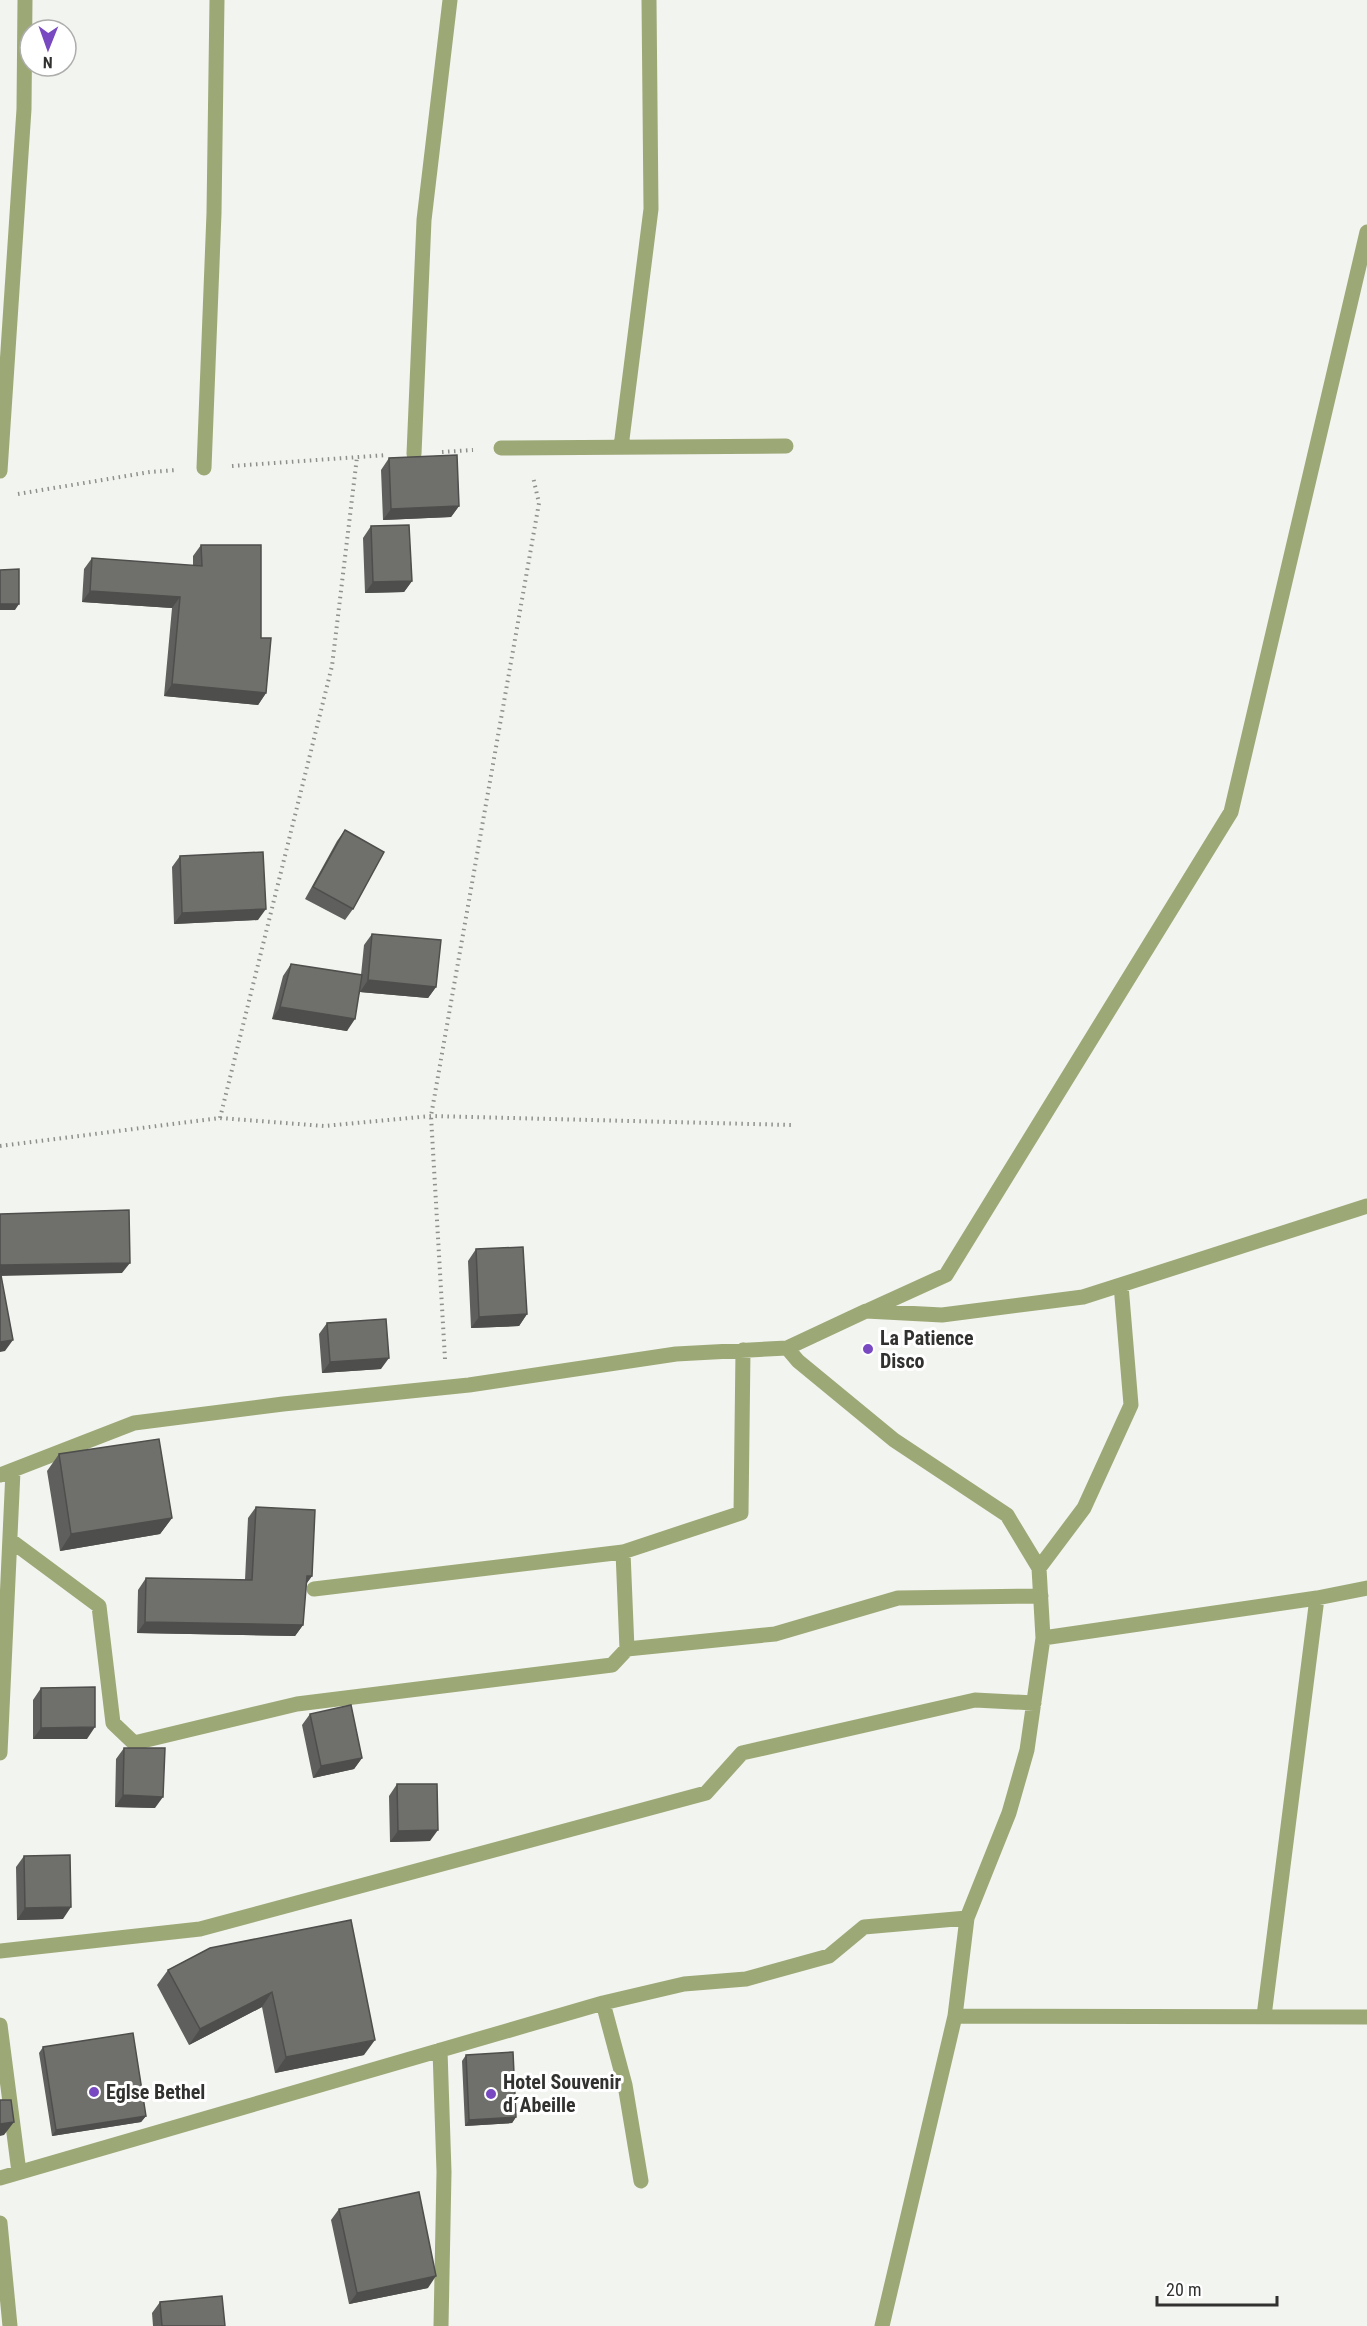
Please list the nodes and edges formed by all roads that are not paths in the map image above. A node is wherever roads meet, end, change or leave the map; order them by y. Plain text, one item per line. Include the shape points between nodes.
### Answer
1 (25, 0) edge
2 (217, 0) edge
3 (450, 0) edge
4 (649, 0) edge
5 (1367, 232) edge
6 (786, 446) dead end
7 (621, 447) junction
8 (501, 448) road end
9 (414, 454) edge
10 (204, 468) road end
11 (0, 471) edge
12 (1367, 1206) edge
13 (1121, 1285) junction
14 (866, 1311) junction
15 (787, 1348) junction
16 (743, 1350) junction
17 (7, 1473) edge
18 (10, 1540) junction
19 (623, 1552) junction
20 (1039, 1568) junction
21 (1367, 1588) edge
22 (314, 1589) edge
23 (1041, 1596) junction
24 (1317, 1598) junction
25 (1043, 1638) junction
26 (627, 1649) junction
27 (1034, 1703) junction
28 (0, 1753) edge
29 (967, 1918) junction
30 (0, 1951) edge
31 (603, 2003) junction
32 (955, 2016) junction
33 (1264, 2016) junction
34 (1367, 2017) edge
35 (0, 2025) edge
36 (440, 2050) junction
37 (19, 2172) junction
38 (0, 2178) edge
39 (641, 2181) dead end
40 (0, 2223) edge
41 (10, 2326) edge
42 (441, 2326) edge
43 (882, 2326) edge

1 - 11 street via 24,109
2 - 10 street
3 - 9 street via 424,220
4 - 7 street via 651,209
5 - 14 street via 1231,812 946,1275
6 - 7 street
7 - 8 street
12 - 13 street
13 - 14 street via 1083,1297 942,1315
13 - 20 street via 1131,1406 1084,1508
14 - 15 street
15 - 16 street
15 - 20 street via 894,1440 1007,1515
16 - 17 street via 676,1354 447,1387 134,1423
16 - 19 street via 741,1513
17 - 18 street
18 - 26 street via 99,1606 113,1722 134,1743 297,1704 612,1665
18 - 28 street
19 - 22 street
19 - 26 street
20 - 23 street
21 - 24 street
23 - 25 street
23 - 26 street via 898,1598 775,1634
24 - 25 street
24 - 33 street
25 - 27 street
27 - 29 street via 1027,1750 1009,1813
27 - 30 street via 975,1700 742,1753 706,1792 200,1929
29 - 31 street via 864,1927 829,1956 746,1979 684,1984
29 - 32 street
31 - 36 street
31 - 39 street via 625,2085
32 - 33 street
32 - 43 street
33 - 34 street
35 - 37 street
36 - 37 street
36 - 42 street via 444,2172
37 - 38 street
40 - 41 street

